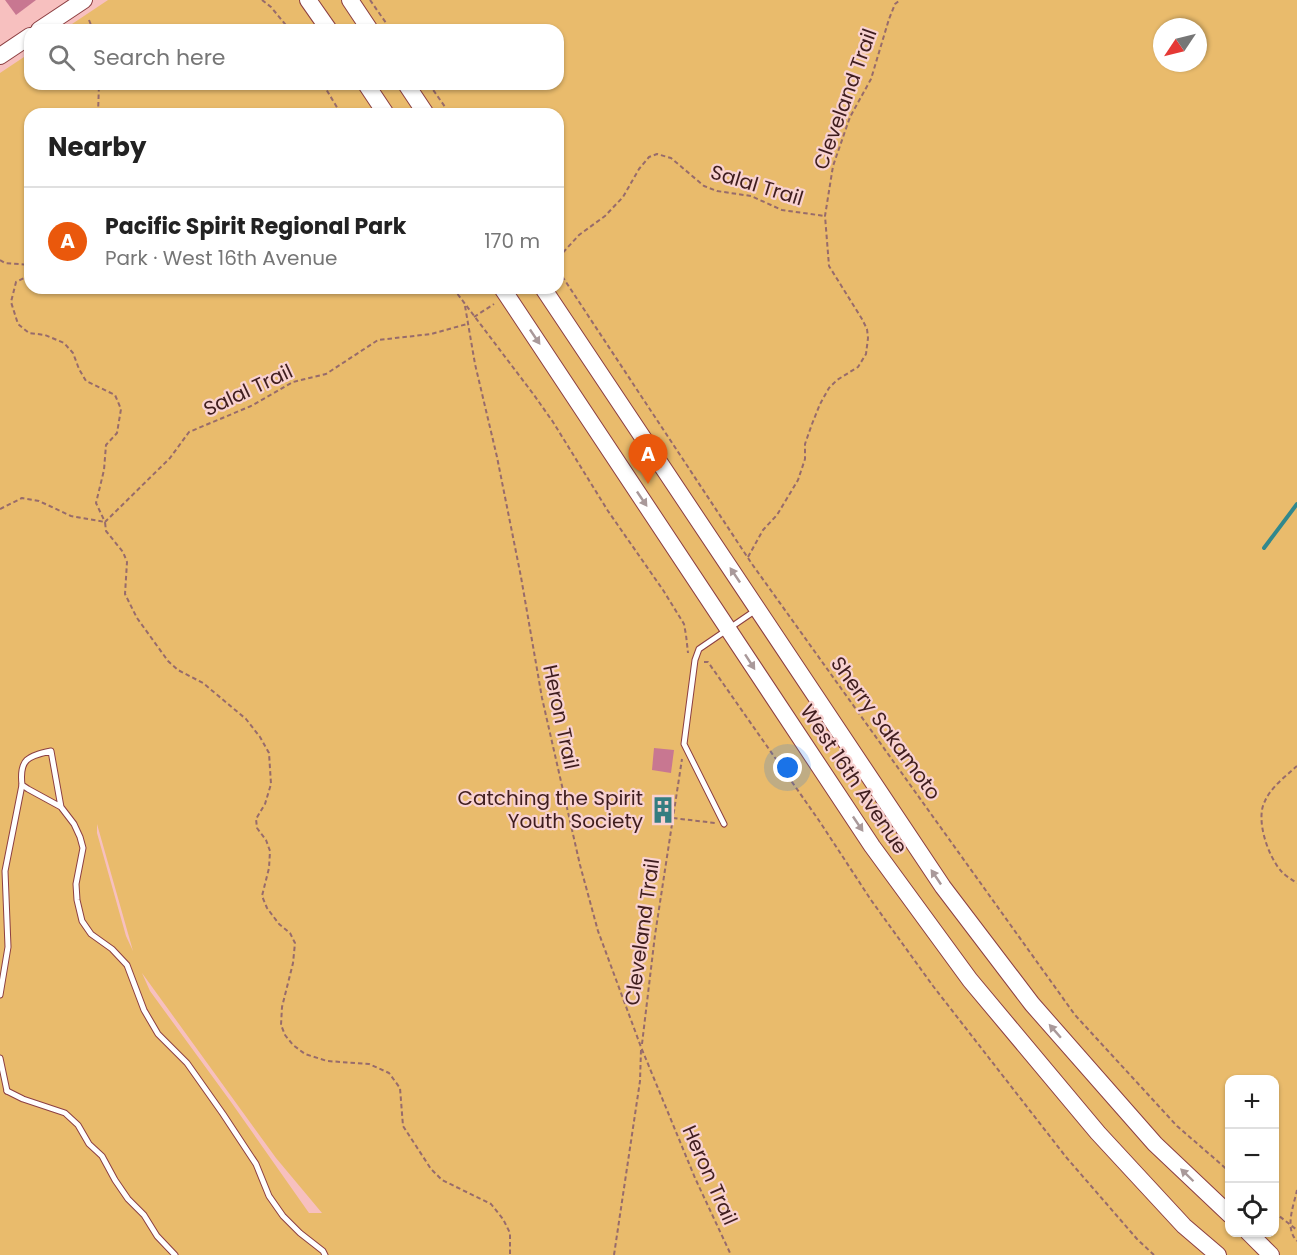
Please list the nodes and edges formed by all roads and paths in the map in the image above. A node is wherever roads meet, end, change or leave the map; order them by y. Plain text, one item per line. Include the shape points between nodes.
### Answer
1 (84, 0) edge
2 (262, 0) edge
3 (308, 0) edge
4 (350, 0) edge
5 (370, 0) edge
6 (900, 0) edge
7 (89, 20) dead end
8 (48, 24) edge
9 (91, 24) edge
10 (285, 24) edge
11 (325, 24) edge
12 (366, 24) edge
13 (387, 24) edge
14 (24, 39) edge
15 (2, 51) edge
16 (99, 90) edge
17 (327, 90) edge
18 (370, 90) edge
19 (410, 90) edge
20 (433, 90) edge
21 (98, 108) edge
22 (337, 108) edge
23 (382, 108) edge
24 (422, 108) edge
25 (446, 108) edge
26 (825, 216) junction
27 (564, 251) edge
28 (0, 260) edge
29 (24, 265) edge
30 (24, 278) edge
31 (564, 279) edge
32 (457, 294) edge
33 (547, 294) edge
34 (499, 296) edge
35 (464, 304) junction
36 (474, 317) junction
37 (467, 324) junction
38 (0, 509) edge
39 (105, 522) junction
40 (747, 557) junction
41 (758, 609) junction
42 (729, 629) junction
43 (688, 657) dead end
44 (701, 661) dead end
45 (684, 744) junction
46 (1297, 766) edge
47 (22, 785) junction
48 (61, 807) junction
49 (673, 818) junction
50 (724, 824) joint
51 (1297, 883) edge
52 (0, 995) edge
53 (641, 1047) junction
54 (0, 1058) edge
55 (7, 1091) junction
56 (0, 1096) edge
57 (1225, 1168) edge
58 (1297, 1190) edge
59 (1225, 1210) edge
60 (1279, 1215) edge
61 (1290, 1225) junction
62 (1297, 1230) edge
63 (1252, 1237) edge
64 (1297, 1240) edge
65 (175, 1255) edge
66 (325, 1255) edge
67 (510, 1255) edge
68 (614, 1255) edge
69 (731, 1255) edge
70 (1154, 1255) edge
71 (1218, 1255) edge
72 (1271, 1255) edge

1 - 8 main road
2 - 10 path
3 - 11 main road
4 - 12 main road
5 - 13 path
6 - 26 path, Cleveland Trail via 889,19 872,78 850,117 833,166
7 - 9 path
14 - 15 main road
16 - 21 path
17 - 22 path
18 - 23 main road
19 - 24 main road
20 - 25 path
26 - 27 path, Salal Trail via 782,210 752,196 717,191 704,186 671,158 657,154 645,160 623,197
26 - 40 path, Cleveland Trail via 830,266 867,329 866,354 858,367 829,388 812,424 798,480
28 - 29 path
30 - 39 path via 16,282 11,302 18,324 29,333 64,342 74,353 86,381 115,395 121,409 117,434 106,445 96,503
31 - 40 path, Sherry Sakamoto
32 - 35 path
41 -> 33 main road, West 16th Avenue
34 - 36 path
34 -> 42 main road, West 16th Avenue
35 - 36 path
35 - 37 path, Heron Trail
36 - 43 path via 547,413 663,590 684,624
37 - 39 path, Salal Trail via 431,334 378,340 326,374 293,382 189,432 170,458
37 - 53 path, Heron Trail via 501,477 542,698 580,865 598,931
38 - 39 path via 22,498 39,501 71,516
39 - 67 path via 106,531 127,562 125,594 143,626 168,661 203,683 246,720 269,753 271,784 256,819 270,852 262,896 295,943 282,1007 285,1035 304,1053 327,1061 369,1064 389,1073 400,1088 403,1126 431,1169 442,1180 491,1204 510,1233
40 - 57 path, Sherry Sakamoto via 1076,1015 1177,1126
41 - 42 lane
59 -> 41 main road, West 16th Avenue via 1155,1144 1032,1004 943,887
42 - 45 lane via 699,649
42 -> 71 main road, West 16th Avenue via 872,846 970,980 1098,1133 1184,1226
44 - 70 path via 708,662 933,986 1073,1166
45 - 49 path, Cleveland Trail
45 - 50 lane
46 - 51 path via 1273,789 1260,815 1266,845 1282,872
47 - 48 lane
47 - 48 lane via 25,761 51,751
47 - 52 lane via 5,871 8,947
48 - 66 lane via 74,824 83,848 76,884 82,921 91,934 127,965 158,1034 187,1063 223,1114 256,1164 276,1206
49 - 50 path
49 - 53 path, Cleveland Trail
53 - 68 path, Cleveland Trail via 640,1081
53 - 69 path, Heron Trail
54 - 55 lane
55 - 56 lane
55 - 65 lane via 72,1119 102,1156 128,1199
58 - 61 path
60 - 61 path
61 - 62 path
61 - 64 path via 1291,1235
63 - 72 main road

